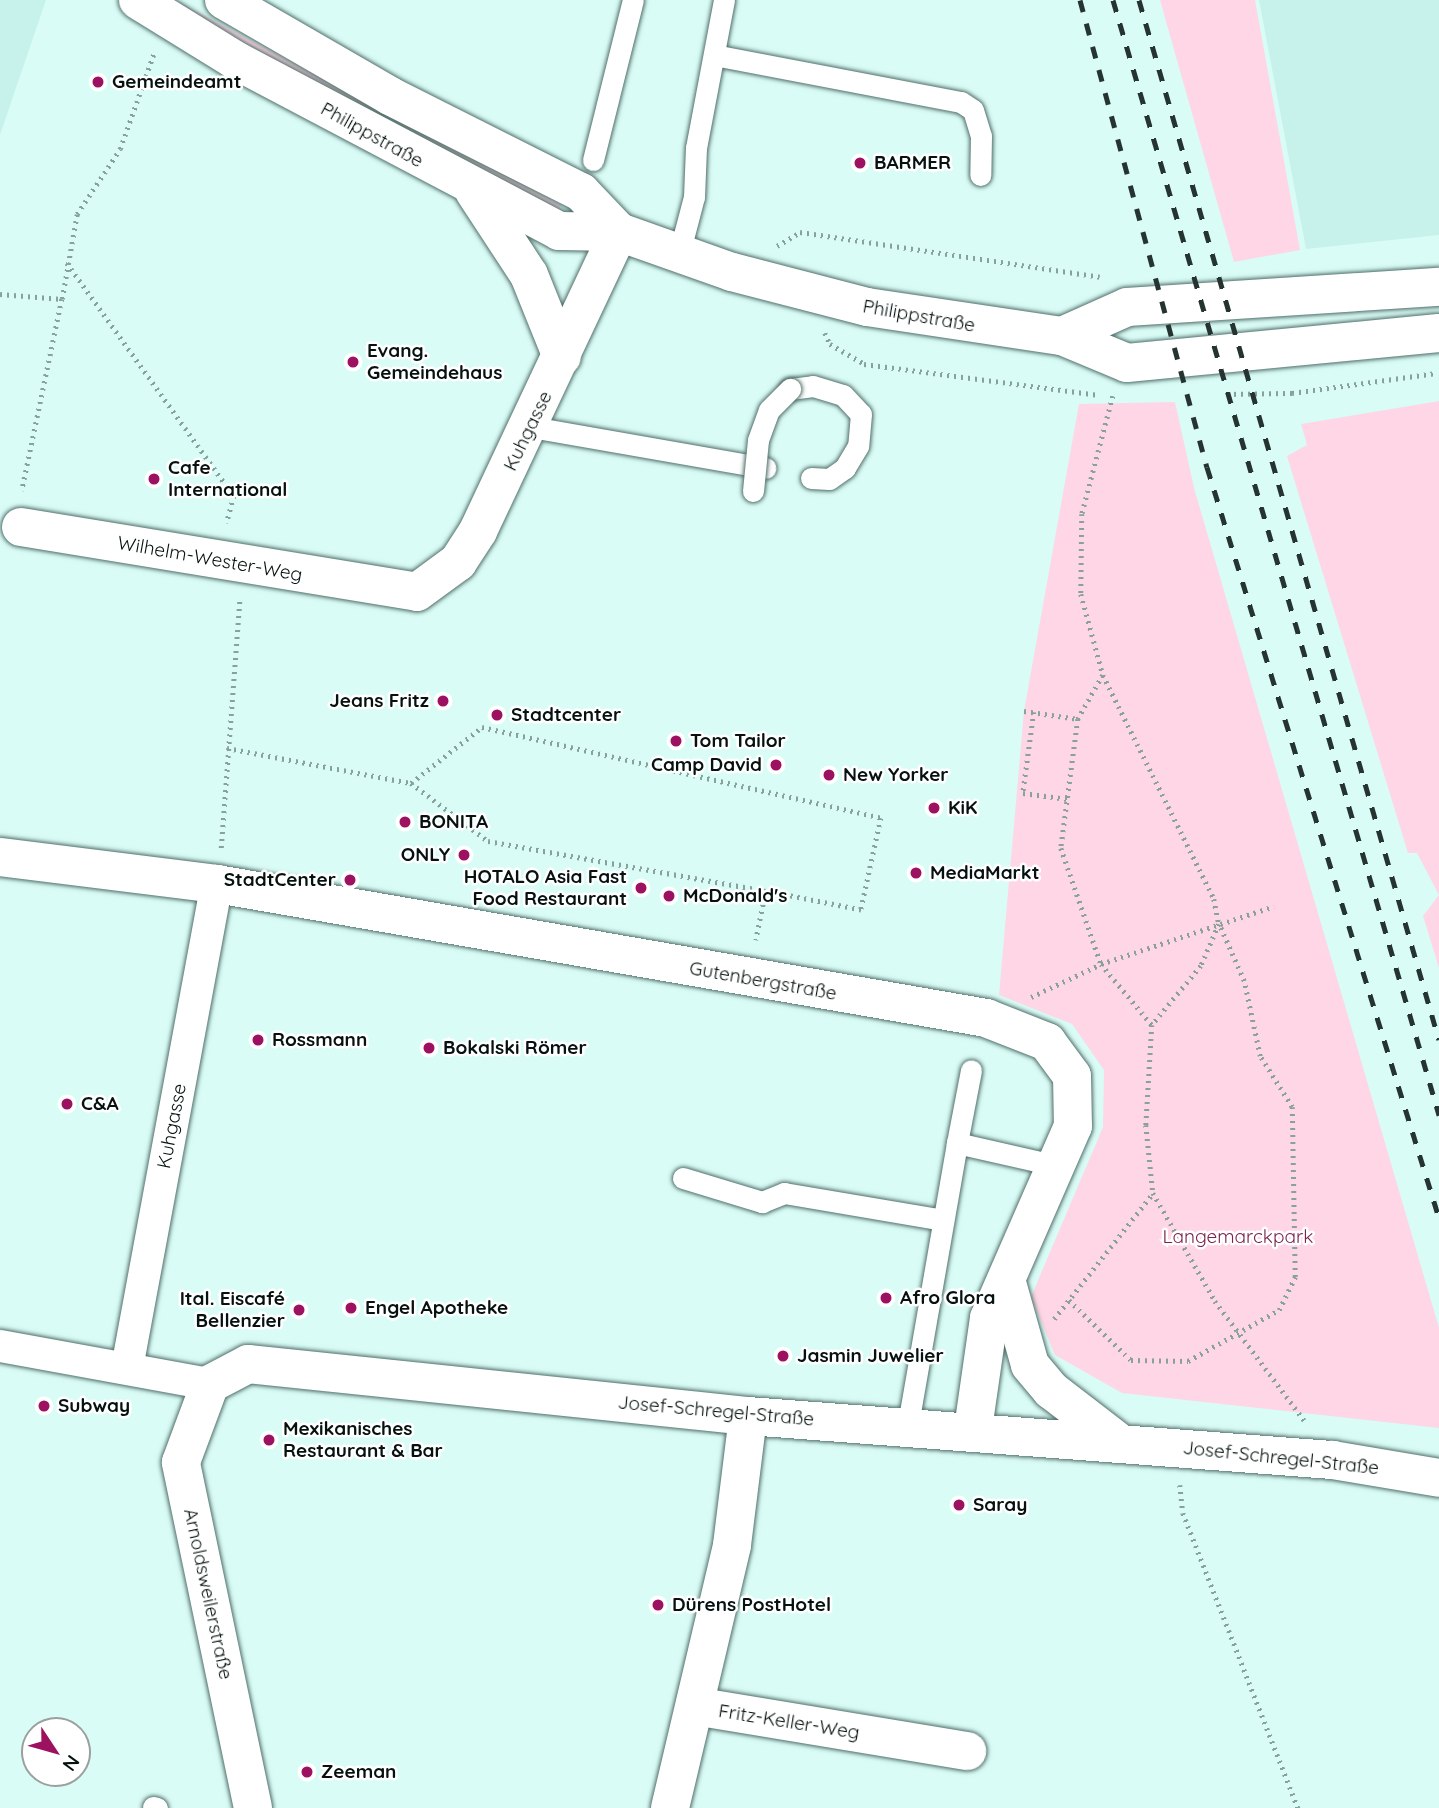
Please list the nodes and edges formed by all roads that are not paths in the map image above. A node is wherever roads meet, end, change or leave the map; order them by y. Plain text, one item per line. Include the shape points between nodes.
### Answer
1 (224, 0) edge
2 (633, 0) edge
3 (724, 0) edge
4 (152, 9) edge
5 (714, 55) junction
6 (593, 160) dead end
7 (980, 175) dead end
8 (474, 191) junction
9 (619, 232) junction
10 (679, 254) junction
11 (1439, 287) edge
12 (1439, 333) edge
13 (1062, 337) junction
14 (562, 357) junction
15 (531, 427) junction
16 (765, 468) dead end
17 (811, 478) dead end
18 (753, 491) dead end
19 (20, 514) road end
20 (398, 593) joint
21 (0, 857) edge
22 (217, 884) junction
23 (971, 1070) dead end
24 (957, 1143) junction
25 (1058, 1166) junction
26 (683, 1178) dead end
27 (943, 1220) junction
28 (1007, 1283) junction
29 (0, 1346) edge
30 (127, 1368) junction
31 (209, 1384) junction
32 (748, 1416) junction
33 (908, 1424) junction
34 (972, 1429) junction
35 (1116, 1440) junction
36 (1439, 1478) edge
37 (695, 1706) junction
38 (967, 1751) dead end
39 (253, 1808) edge
40 (670, 1808) edge

1 - 9 street, Philippstraße via 390,96 581,192
2 - 6 lane
3 - 5 lane
4 - 8 street, Philippstraße
5 - 7 lane via 961,102 973,110 981,136
5 - 10 lane via 696,148 694,197
8 - 9 street, Philippstraße via 559,231
8 - 14 street via 529,275
9 - 10 street, Philippstraße
9 - 14 street, Kuhgasse
10 - 13 street, Philippstraße via 732,272 952,324
11 - 13 street via 1127,307
12 - 13 street, Philippstraße via 1127,363
14 - 15 street, Kuhgasse
15 - 16 lane
15 - 20 street, Kuhgasse via 458,562 417,592
17 - 18 lane, bridge via 829,480 845,468 858,446 861,414 843,395 813,386 790,389 769,410 758,440
19 - 20 street, Wilhelm-Wester-Weg
21 - 22 street, Gutenbergstraße
22 - 25 street, Gutenbergstraße via 986,1018 1047,1042 1072,1076 1073,1126
22 - 30 street, Kuhgasse
23 - 24 lane
24 - 25 lane
24 - 27 lane
25 - 28 street, Gutenbergstraße
26 - 27 lane via 762,1202 784,1193
27 - 33 lane
28 - 34 street, Gutenbergstraße via 989,1318
28 - 35 street via 1030,1365 1051,1390
29 - 30 street
30 - 31 street
31 - 32 street, Josef-Schregel-Straße via 248,1364
31 - 39 street, Arnoldsweilerstraße via 181,1462
32 - 33 street, Josef-Schregel-Straße
32 - 37 street, Fritz-Keller-Weg via 733,1545
33 - 34 street, Josef-Schregel-Straße
34 - 35 street, Josef-Schregel-Straße
35 - 36 street, Josef-Schregel-Straße via 1332,1460
37 - 38 street, Fritz-Keller-Weg
37 - 40 street

